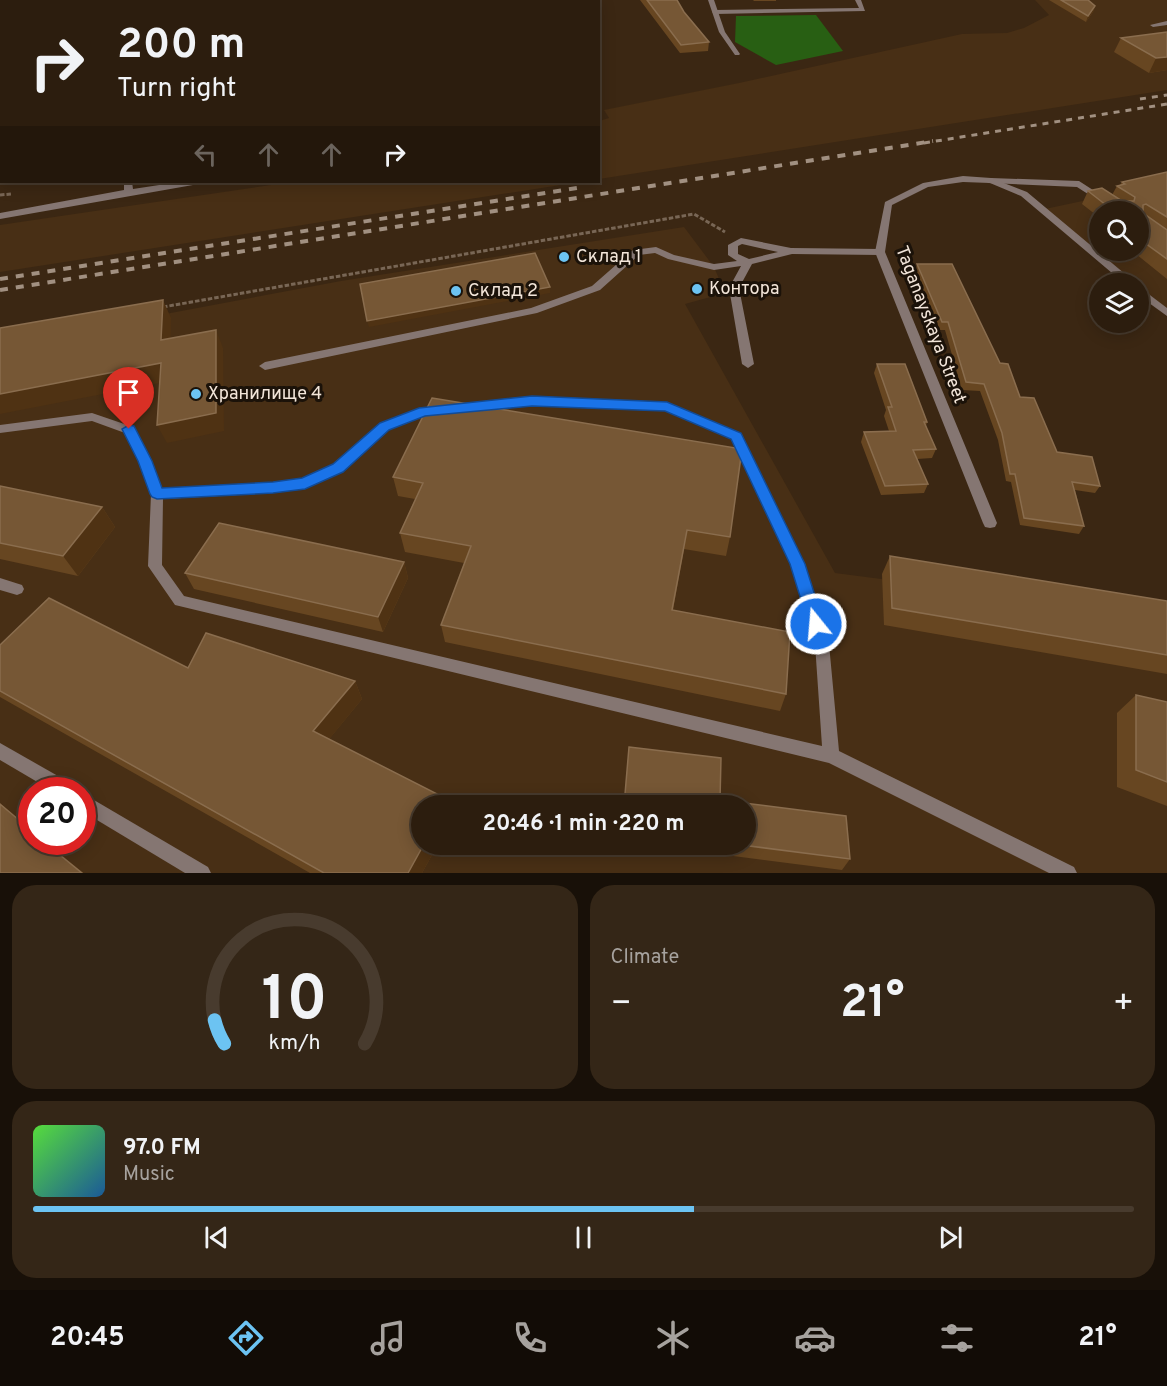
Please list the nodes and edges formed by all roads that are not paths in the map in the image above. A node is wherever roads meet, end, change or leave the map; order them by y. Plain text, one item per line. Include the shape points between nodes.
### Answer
1 (711, 0) edge
2 (858, 0) edge
3 (715, 12) junction
4 (1167, 23) edge
5 (1153, 25) dead end
6 (737, 54) dead end
7 (991, 181) junction
8 (128, 183) edge
9 (186, 183) edge
10 (129, 192) junction
11 (1106, 201) edge
12 (0, 216) edge
13 (792, 251) junction
14 (880, 252) junction
15 (748, 262) junction
16 (1118, 273) edge
17 (1149, 298) edge
18 (1167, 313) edge
19 (748, 364) dead end
20 (265, 366) dead end
21 (0, 429) edge
22 (157, 494) junction
23 (990, 523) dead end
24 (0, 584) edge
25 (17, 588) dead end
26 (0, 751) edge
27 (831, 756) junction
28 (44, 777) edge
29 (96, 809) edge
30 (202, 873) edge
31 (1068, 873) edge

1 - 3 street
2 - 3 street via 863,10
3 - 6 street via 722,32
4 - 5 street
7 - 11 street via 1079,184
7 - 14 street, Taganayskaya Street via 963,179 926,185 888,204
7 - 16 street via 1024,194
8 - 10 street
9 - 10 street
10 - 12 street
13 - 14 street
13 - 15 street
13 - 15 street via 741,241 733,245 733,255
14 - 23 street, Taganayskaya Street
15 - 19 street via 734,288
15 - 20 street via 714,267 656,250 636,252 596,288 533,311
17 - 18 street
21 - 22 street via 92,417 129,429
22 - 27 street via 154,566 180,602
22 - 27 street via 305,483 338,468 385,427 423,412 532,401 667,407 736,436 798,564 822,644
24 - 25 street
26 - 28 street
27 - 31 street
29 - 30 street

